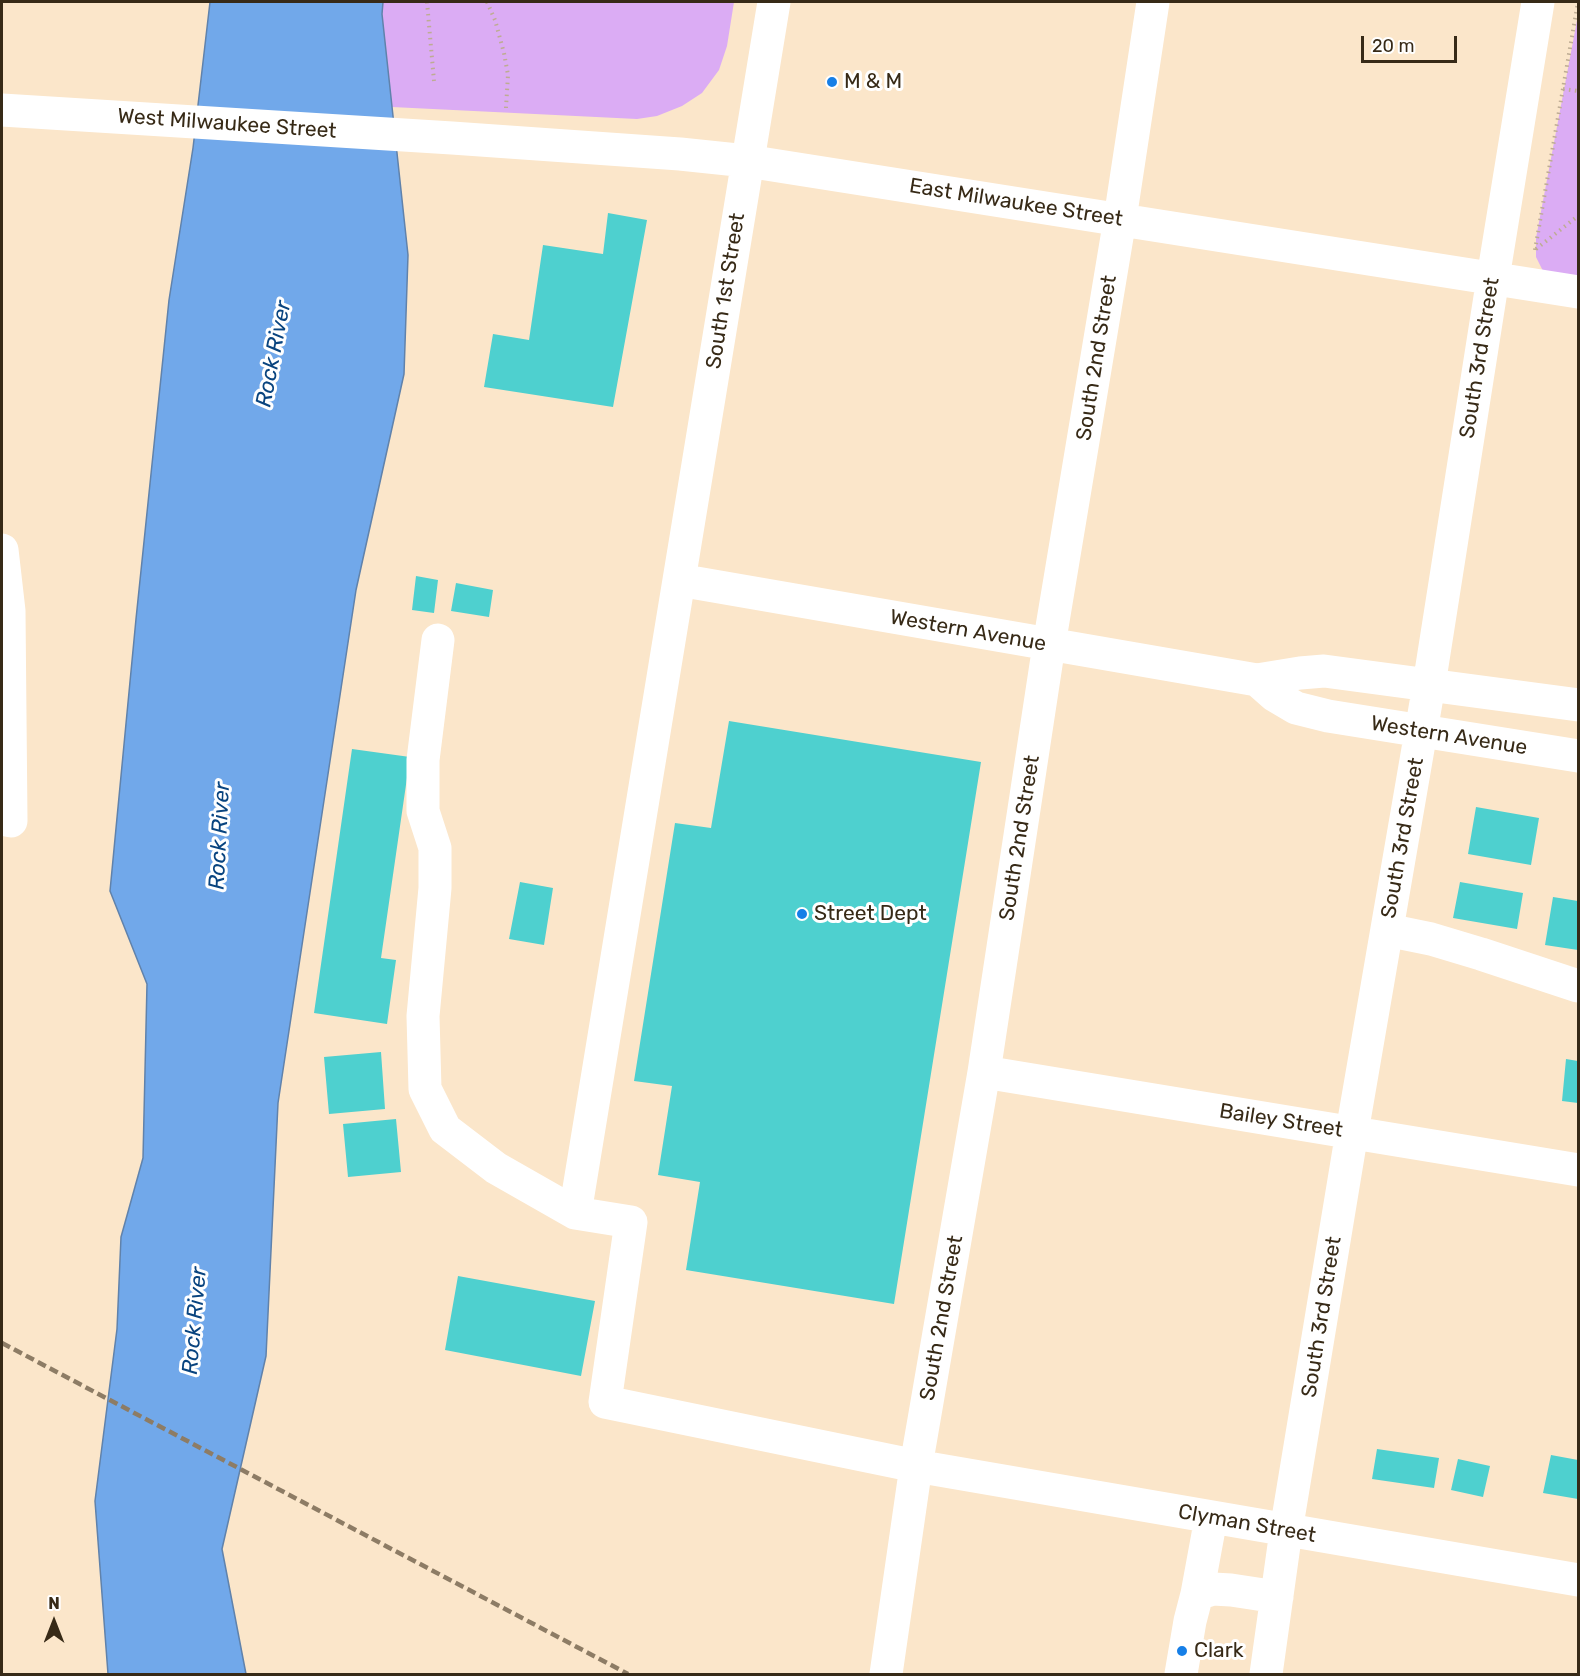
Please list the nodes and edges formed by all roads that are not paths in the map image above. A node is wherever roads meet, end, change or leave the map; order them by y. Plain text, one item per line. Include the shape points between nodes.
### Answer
1 (774, 2) edge
2 (1153, 2) edge
3 (1538, 2) edge
4 (2, 110) edge
5 (452, 138) joint
6 (747, 161) junction
7 (1120, 219) junction
8 (1493, 278) junction
9 (1578, 292) edge
10 (2, 550) edge
11 (678, 580) junction
12 (438, 640) dead end
13 (1049, 645) junction
14 (1257, 680) junction
15 (1429, 685) junction
16 (1578, 705) edge
17 (1421, 731) junction
18 (1578, 756) edge
19 (2, 819) edge
20 (1387, 930) junction
21 (1578, 987) edge
22 (984, 1072) junction
23 (1352, 1132) junction
24 (1578, 1170) edge
25 (575, 1213) junction
26 (916, 1466) junction
27 (1211, 1518) junction
28 (1286, 1531) junction
29 (1578, 1580) edge
30 (1197, 1594) junction
31 (1277, 1597) junction
32 (886, 1674) edge
33 (1181, 1674) edge
34 (1266, 1674) edge

1 - 6 street, South 1st Street
2 - 7 street, South 2nd Street
3 - 8 street, South 3rd Street
4 - 5 street, West Milwaukee Street
5 - 6 street, East Milwaukee Street
6 - 7 street, East Milwaukee Street
6 - 11 street, South 1st Street
7 - 8 street, East Milwaukee Street
7 - 13 street, South 2nd Street
8 - 9 street, East Milwaukee Street
8 - 15 street, South 3rd Street
10 - 19 street via 9,611 11,820
11 - 13 street, Western Avenue
11 - 25 street, South 1st Street
12 - 25 street via 423,760 423,811 435,848 423,1016 425,1089 445,1129 496,1168
13 - 14 street, Western Avenue
13 - 22 street, South 2nd Street
14 - 15 street, Western Avenue via 1324,671
14 - 17 street, Western Avenue via 1296,708
15 - 16 street, Western Avenue
15 - 17 street, South 3rd Street
17 - 18 street, Western Avenue
17 - 20 street, South 3rd Street
20 - 21 street via 1431,939
20 - 23 street, South 3rd Street
22 - 23 street, Bailey Street
22 - 26 street, South 2nd Street
23 - 24 street, Bailey Street
23 - 28 street, South 3rd Street
25 - 26 street, Clyman Street via 631,1222 606,1402
26 - 27 street, Clyman Street
26 - 32 street, South 2nd Street
27 - 28 street, Clyman Street
27 - 30 street
28 - 29 street, Clyman Street
28 - 31 street, South 3rd Street
30 - 31 street via 1213,1589
30 - 33 street
31 - 34 street, South 3rd Street

